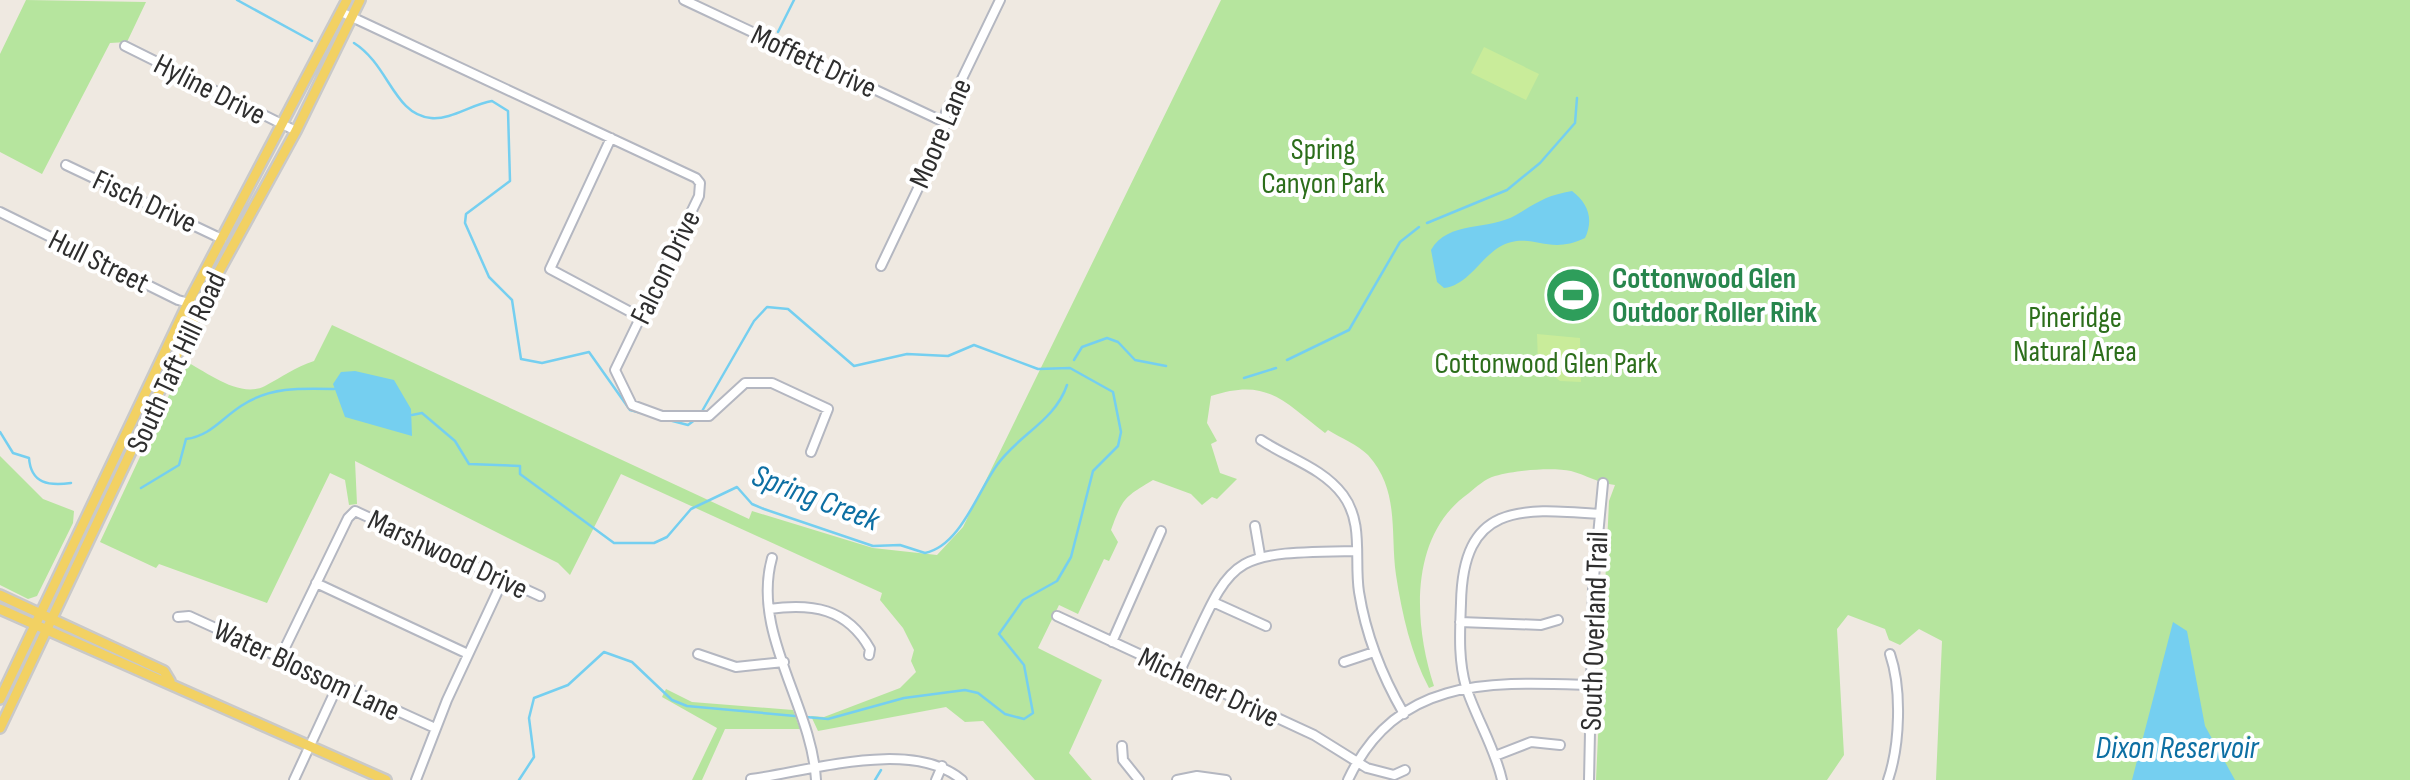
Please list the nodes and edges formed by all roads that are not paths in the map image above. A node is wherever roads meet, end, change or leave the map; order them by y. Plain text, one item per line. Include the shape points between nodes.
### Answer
1 (347, 0) edge
2 (360, 0) edge
3 (684, 0) edge
4 (1000, 0) edge
5 (346, 15) junction
6 (125, 46) dead end
7 (944, 122) junction
8 (285, 126) junction
9 (296, 131) junction
10 (611, 138) junction
11 (66, 165) dead end
12 (0, 212) edge
13 (222, 239) junction
14 (881, 266) dead end
15 (195, 304) junction
16 (640, 317) junction
17 (1261, 440) dead end
18 (811, 452) dead end
19 (1603, 482) dead end
20 (1599, 514) junction
21 (1255, 526) dead end
22 (1161, 531) dead end
23 (1357, 552) junction
24 (1260, 555) junction
25 (772, 558) dead end
26 (503, 580) junction
27 (316, 583) junction
28 (0, 595) edge
29 (540, 596) dead end
30 (1213, 602) junction
31 (0, 608) edge
32 (769, 608) junction
33 (40, 615) junction
34 (178, 616) dead end
35 (1056, 616) dead end
36 (1558, 620) dead end
37 (54, 621) junction
38 (1460, 622) junction
39 (34, 626) junction
40 (1266, 626) dead end
41 (48, 632) junction
42 (1112, 642) junction
43 (1374, 652) junction
44 (468, 654) junction
45 (698, 654) dead end
46 (1890, 654) dead end
47 (869, 655) dead end
48 (280, 658) junction
49 (784, 662) junction
50 (1344, 662) dead end
51 (1179, 673) junction
52 (170, 680) junction
53 (338, 685) junction
54 (1591, 685) junction
55 (1466, 686) junction
56 (0, 699) edge
57 (1404, 714) junction
58 (0, 728) edge
59 (435, 728) junction
60 (1560, 745) dead end
61 (311, 746) junction
62 (1122, 746) dead end
63 (1494, 756) junction
64 (1357, 763) junction
65 (942, 766) junction
66 (1406, 770) dead end
67 (816, 775) edge
68 (294, 780) edge
69 (386, 780) edge
70 (416, 780) edge
71 (751, 780) edge
72 (936, 780) edge
73 (962, 780) edge
74 (1139, 780) edge
75 (1177, 780) edge
76 (1226, 780) edge
77 (1348, 780) edge
78 (1502, 780) edge
79 (1588, 780) edge
80 (1888, 780) edge

1 - 5 main road, South Taft Hill Road
2 - 5 main road, South Taft Hill Road
3 - 7 street, Moffett Drive
4 - 7 street, Moore Lane
5 - 8 main road, South Taft Hill Road
5 - 9 main road, South Taft Hill Road
5 - 10 street, Falcon Drive
6 - 8 street, Hyline Drive
7 - 14 street, Moore Lane
8 - 9 street, Hyline Drive
8 - 13 main road, South Taft Hill Road
9 - 15 main road, South Taft Hill Road
10 - 16 street via 550,269
10 - 16 street, Falcon Drive via 691,176 702,189
11 - 13 street, Fisch Drive
12 - 15 street, Hull Street
13 - 15 main road, South Taft Hill Road
15 - 33 main road, South Taft Hill Road
15 - 37 main road, South Taft Hill Road
16 - 18 street, Falcon Drive via 615,370 632,405 662,416 714,414 736,390 755,381 772,383 828,409
17 - 23 street via 1343,495 1354,515
19 - 20 street, South Overland Trail
20 - 38 street via 1530,510 1489,524 1465,556
20 - 54 street, South Overland Trail
21 - 24 street
22 - 42 street
23 - 24 street
23 - 43 street via 1358,590
24 - 30 street via 1229,574
25 - 32 street
26 - 27 street, Marshwood Drive via 356,512
26 - 29 street, Marshwood Drive
26 - 44 street
27 - 44 street
27 - 48 street
28 - 33 main road
30 - 40 street
30 - 51 street
31 - 39 main road
32 - 47 street via 804,605 833,612 858,630
32 - 49 street
33 - 37 main road
33 - 39 main road, South Taft Hill Road
34 - 48 street, Water Blossom Lane
35 - 42 street, Michener Drive
36 - 38 street
37 - 41 main road, South Taft Hill Road
37 - 52 main road via 164,671
38 - 55 street
39 - 41 main road
39 - 56 main road, South Taft Hill Road
41 - 52 main road via 159,682
41 - 58 main road, South Taft Hill Road
42 - 51 street, Michener Drive
43 - 50 street
43 - 57 street
44 - 59 street
45 - 49 street via 736,666
46 - 80 street via 1894,746
48 - 53 street, Water Blossom Lane
49 - 67 street
51 - 64 street, Michener Drive via 1314,735
52 - 61 main road
53 - 59 street, Water Blossom Lane
53 - 61 street
54 - 55 street
54 - 79 street, South Overland Trail
55 - 57 street
55 - 63 street
57 - 64 street
59 - 70 street
60 - 63 street via 1542,740
61 - 68 street
61 - 69 main road
62 - 74 street via 1123,760
63 - 78 street
64 - 66 street via 1384,774
64 - 77 street
65 - 67 street via 899,758
65 - 72 street
65 - 73 street
67 - 71 street
75 - 76 street

